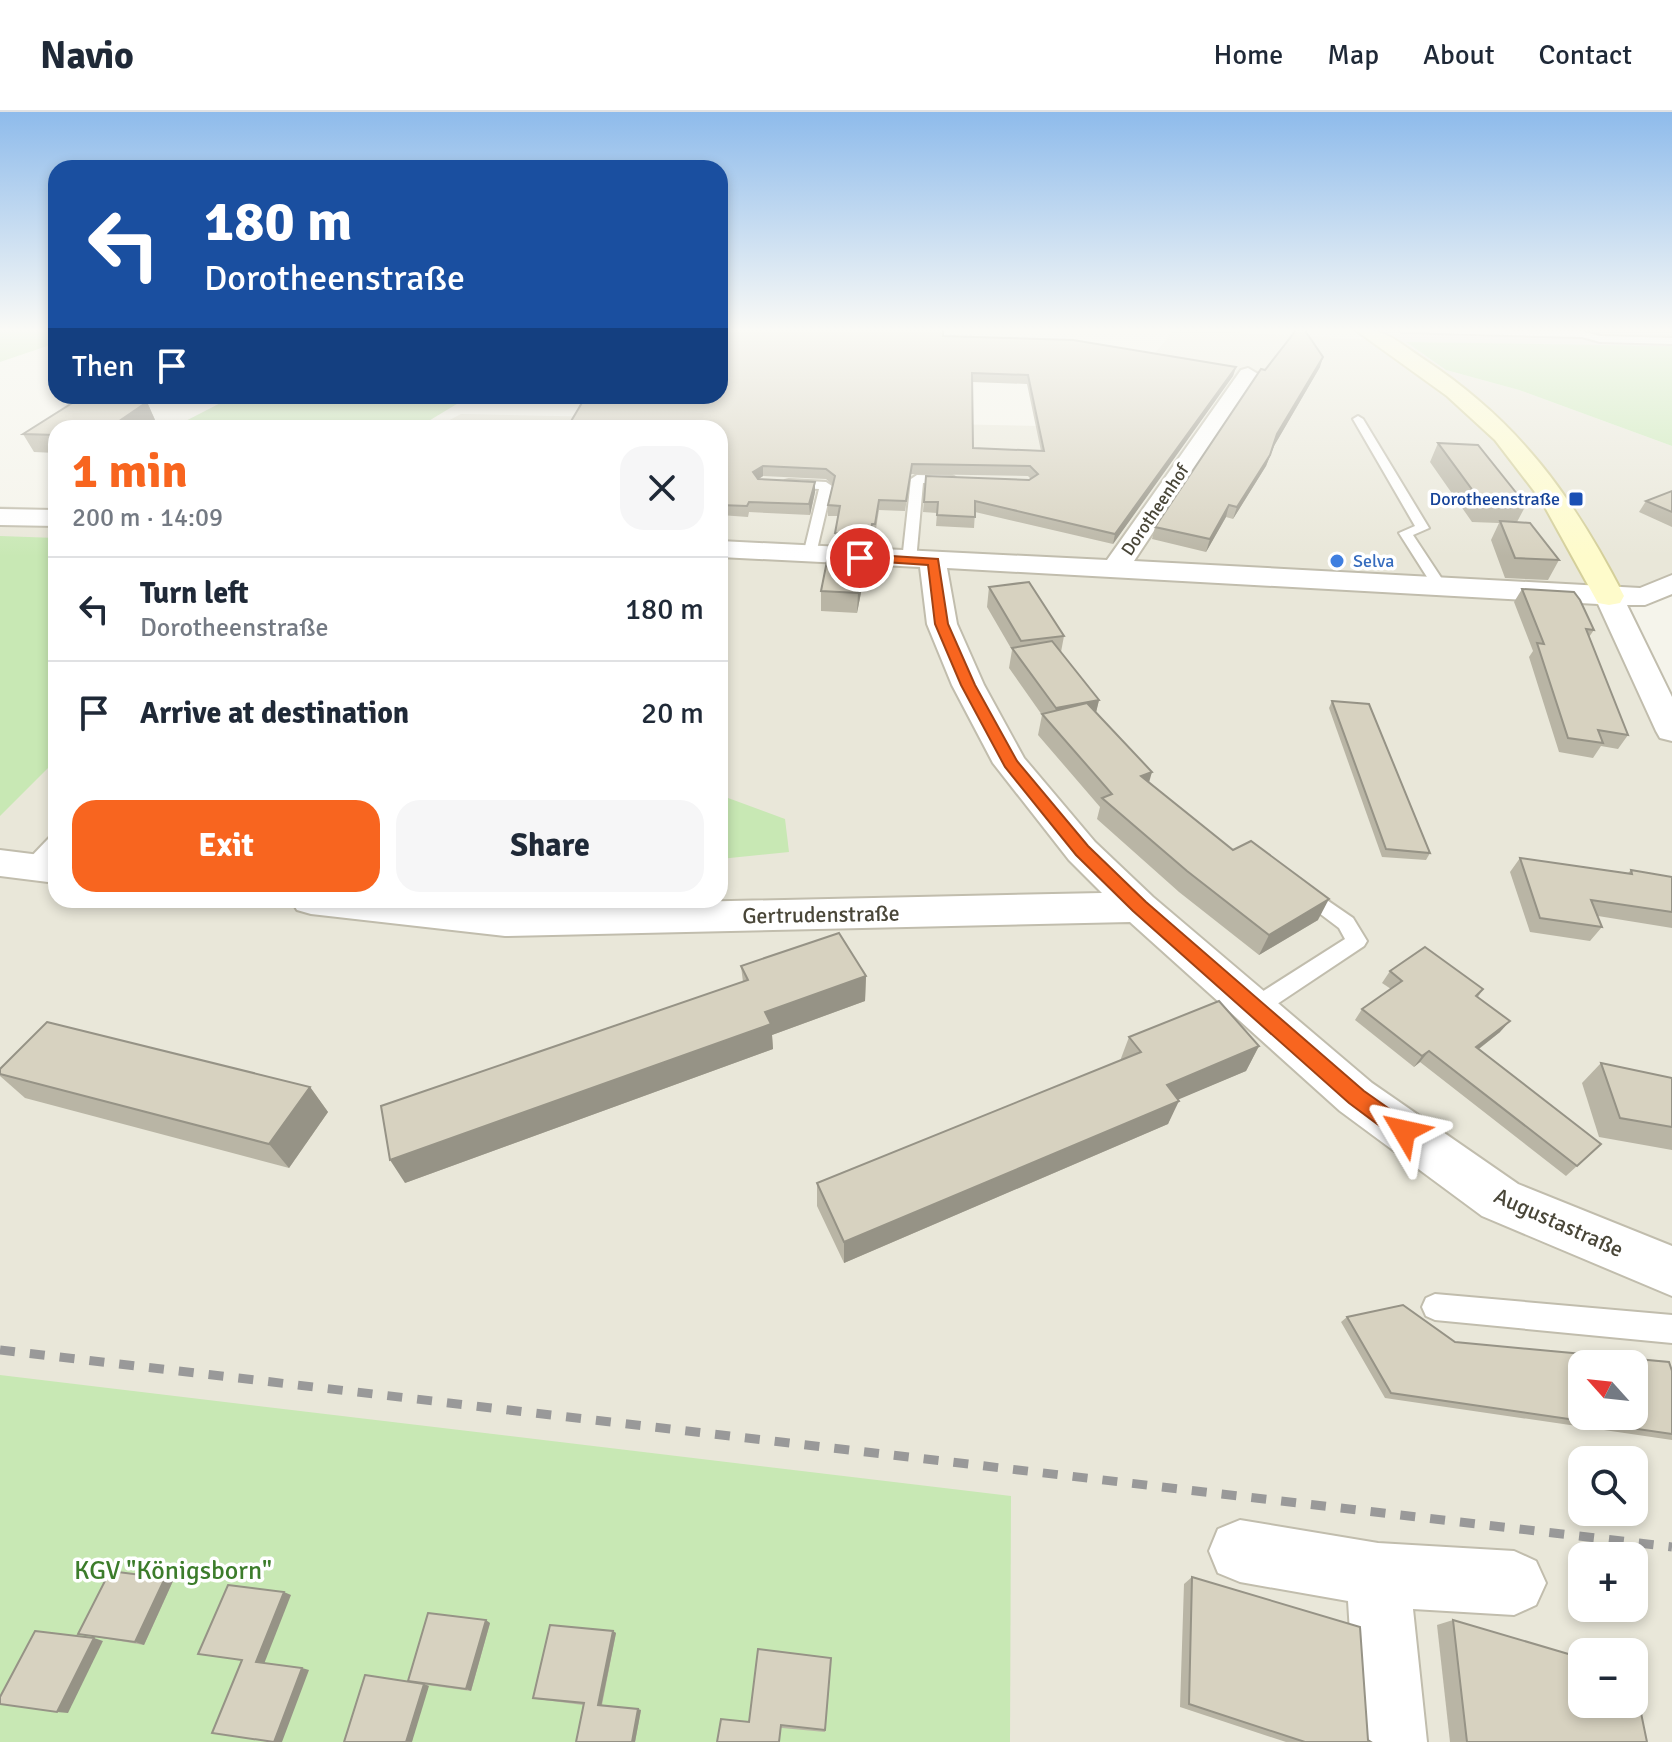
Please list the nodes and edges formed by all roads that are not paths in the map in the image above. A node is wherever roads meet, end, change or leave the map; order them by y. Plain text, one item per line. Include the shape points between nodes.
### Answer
1 (1227, 405) edge
2 (1469, 405) edge
3 (1358, 419) dead end
4 (965, 481) edge
5 (779, 484) edge
6 (0, 517) edge
7 (48, 518) edge
8 (728, 550) edge
9 (810, 555) junction
10 (921, 561) junction
11 (1116, 567) junction
12 (1672, 583) edge
13 (1439, 585) junction
14 (1609, 596) junction
15 (1672, 731) edge
16 (1289, 880) edge
17 (1139, 907) junction
18 (385, 908) edge
19 (1254, 1008) junction
20 (1672, 1271) edge
21 (1435, 1307) dead end
22 (1672, 1329) edge
23 (1240, 1551) dead end
24 (1378, 1575) junction
25 (1514, 1583) dead end
26 (1392, 1742) edge

1 - 11 street, Dorotheenhof
2 - 14 street via 1517,449 1561,509
3 - 13 lane via 1423,528 1405,533
4 - 10 lane via 917,479
5 - 9 lane via 826,486
6 - 7 street
8 - 9 street
9 - 10 street
10 - 11 street
10 - 17 street, Augustastraße via 968,685 1010,763 1082,851
11 - 13 street
12 - 14 street via 1645,597
13 - 14 street
14 - 15 street
16 - 19 lane via 1346,923 1357,941
17 - 18 street, Gertrudenstraße via 505,921
17 - 19 street, Augustastraße
19 - 20 street, Augustastraße via 1356,1097 1500,1200
21 - 22 lane
23 - 24 street
24 - 25 street
24 - 26 street

